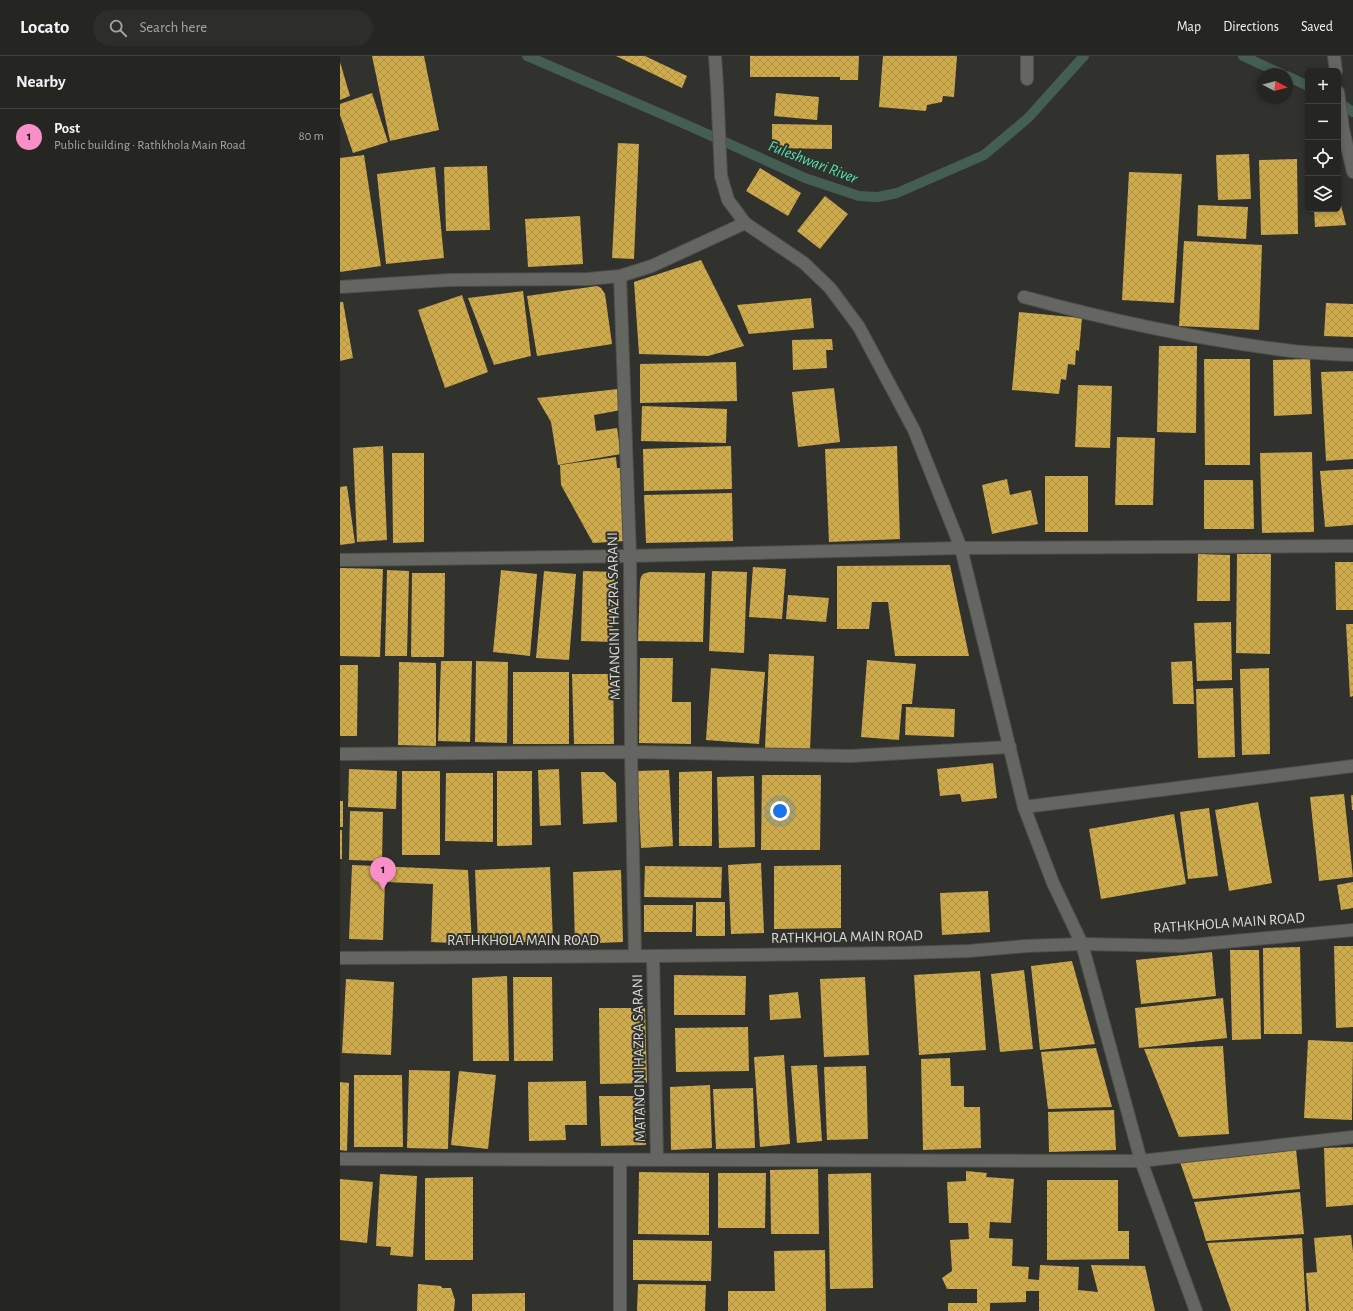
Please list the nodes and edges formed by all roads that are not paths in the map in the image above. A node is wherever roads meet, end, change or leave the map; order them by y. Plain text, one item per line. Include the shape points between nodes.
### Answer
1 (714, 56) edge
2 (1027, 56) edge
3 (1334, 56) edge
4 (1336, 68) edge
5 (1027, 80) dead end
6 (1340, 104) edge
7 (1353, 172) edge
8 (745, 223) junction
9 (620, 276) junction
10 (340, 287) edge
11 (1024, 297) dead end
12 (1353, 355) edge
13 (1353, 546) edge
14 (961, 548) junction
15 (630, 556) junction
16 (340, 560) edge
17 (1010, 747) junction
18 (631, 752) junction
19 (340, 754) edge
20 (1353, 766) edge
21 (1024, 807) junction
22 (1353, 930) edge
23 (1082, 944) junction
24 (634, 956) junction
25 (653, 956) junction
26 (340, 958) edge
27 (1353, 1137) edge
28 (340, 1159) edge
29 (620, 1160) junction
30 (657, 1160) junction
31 (1141, 1161) junction
32 (620, 1311) edge
33 (1196, 1311) edge

1 - 8 street via 721,176 728,200
2 - 5 street
3 - 4 street
6 - 7 street
8 - 9 street via 652,266
8 - 14 street via 804,263 830,288 859,327 914,430
9 - 10 street via 588,279 450,280
9 - 15 street, MATANGINI HAZRA SARANI
11 - 12 street via 1134,325 1293,351
13 - 14 street
14 - 15 street
14 - 17 street
15 - 16 street
15 - 18 street, MATANGINI HAZRA SARANI
17 - 18 street via 851,756
17 - 21 street
18 - 19 street
18 - 24 street, MATANGINI HAZRA SARANI
20 - 21 street
21 - 23 street via 1053,883
22 - 23 street, RATHKHOLA MAIN ROAD via 1181,946
23 - 25 street, RATHKHOLA MAIN ROAD via 969,951
23 - 31 street
24 - 25 street, RATHKHOLA MAIN ROAD
24 - 26 street, RATHKHOLA MAIN ROAD
25 - 30 street, MATANGINI HAZRA SARANI
27 - 31 street
28 - 29 street
29 - 30 street
29 - 32 street, MATANGINI HAZRA SARANI
30 - 31 street
31 - 33 street

